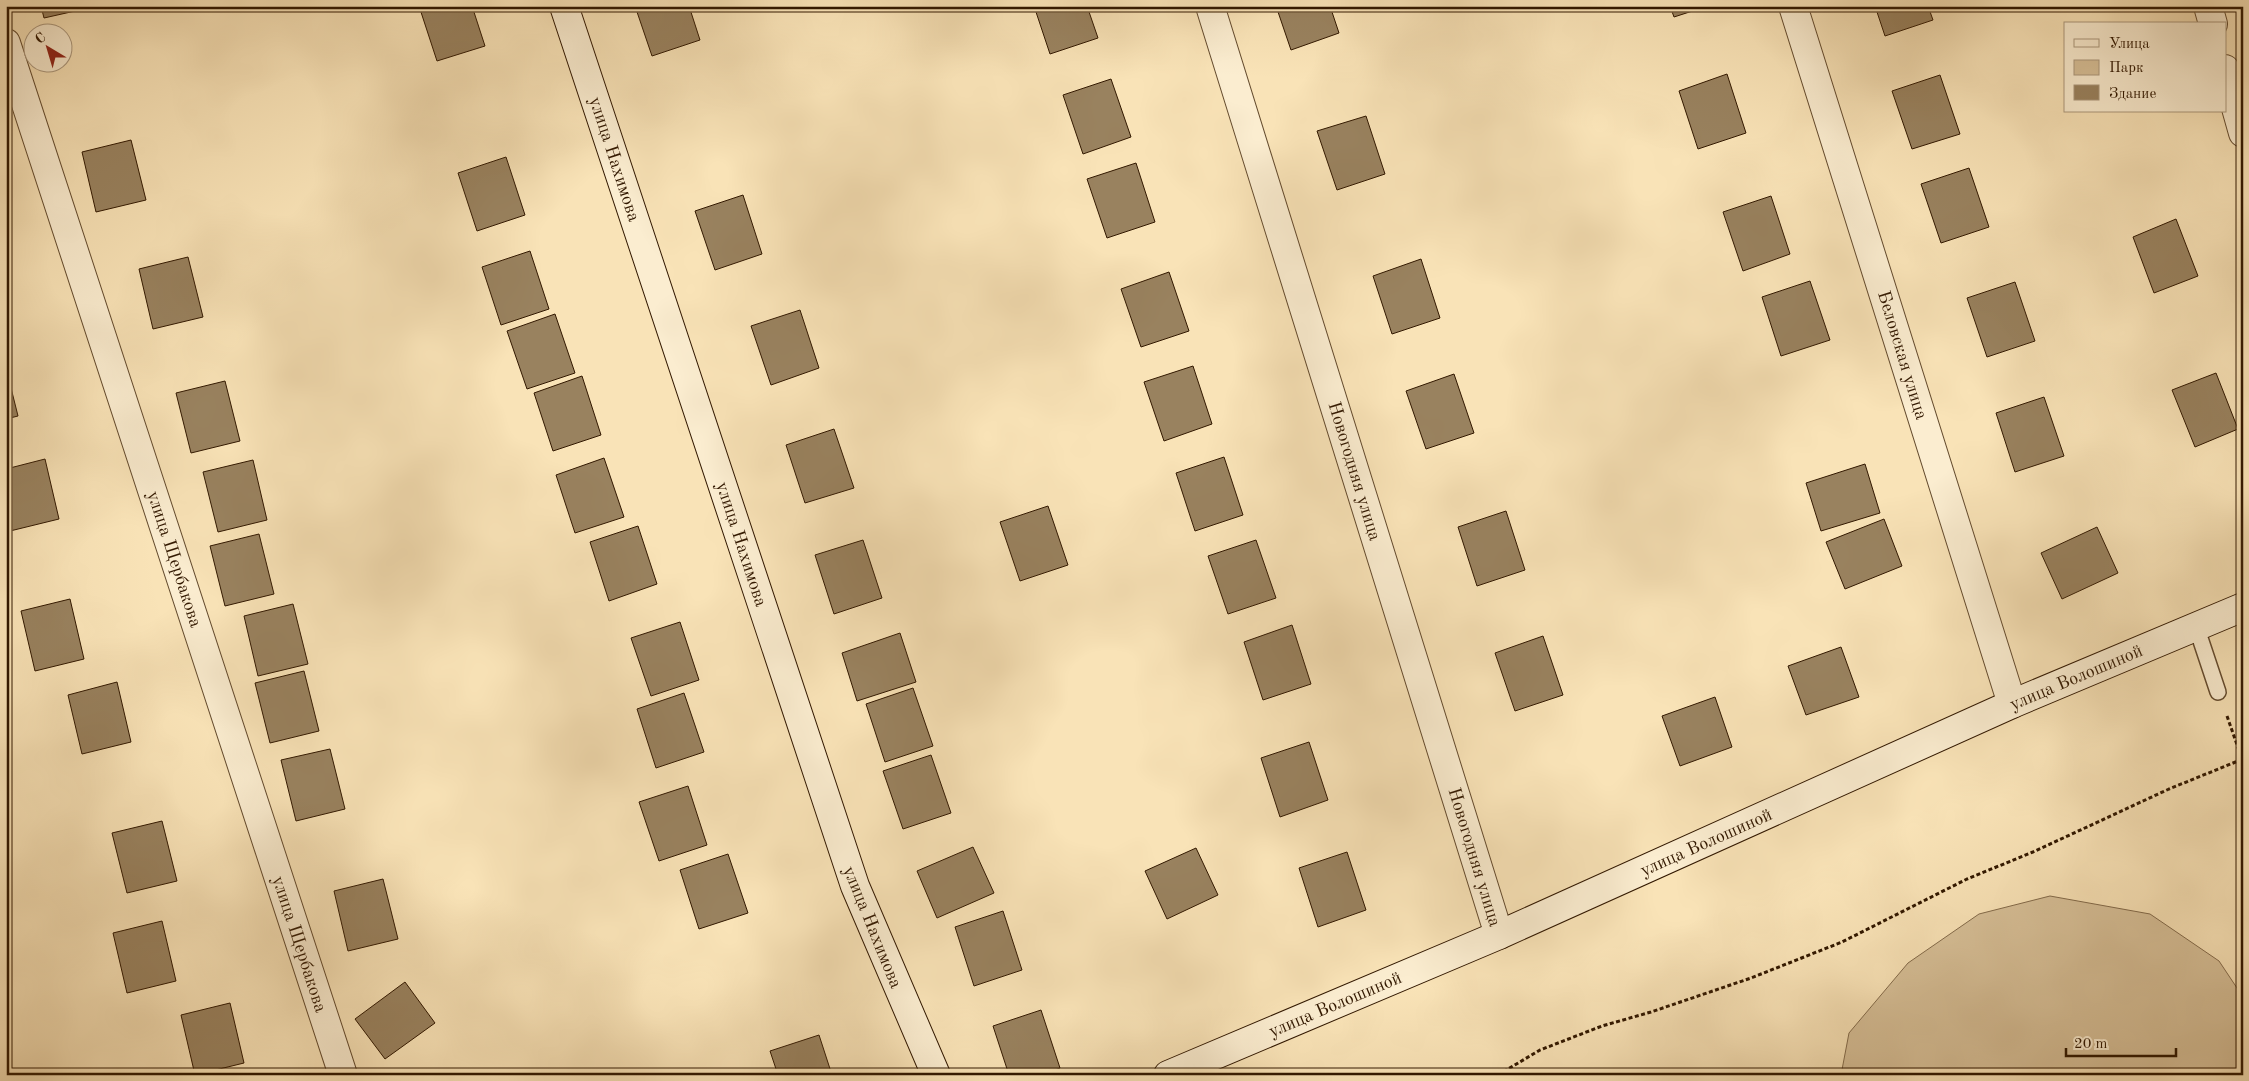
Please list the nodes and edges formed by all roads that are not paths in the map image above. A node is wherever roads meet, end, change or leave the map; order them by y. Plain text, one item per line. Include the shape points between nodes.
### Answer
1 (564, 6) edge
2 (1210, 6) edge
3 (1793, 6) edge
4 (2208, 6) edge
5 (2212, 22) edge
6 (6, 43) edge
7 (2226, 73) edge
8 (2243, 133) edge
9 (2243, 606) edge
10 (2196, 626) junction
11 (2218, 692) road end
12 (2012, 704) junction
13 (1499, 935) junction
14 (343, 1075) edge
15 (936, 1075) edge
16 (1168, 1075) edge

1 - 15 street, улица Нахимова via 855,886
2 - 13 street, Новогодняя улица
3 - 12 street, Беловская улица
4 - 5 street
6 - 14 street, улица Щербакова
7 - 8 street
9 - 10 street, улица Волошиной
10 - 11 lane
10 - 12 street, улица Волошиной
12 - 13 street, улица Волошиной
13 - 16 street, улица Волошиной

